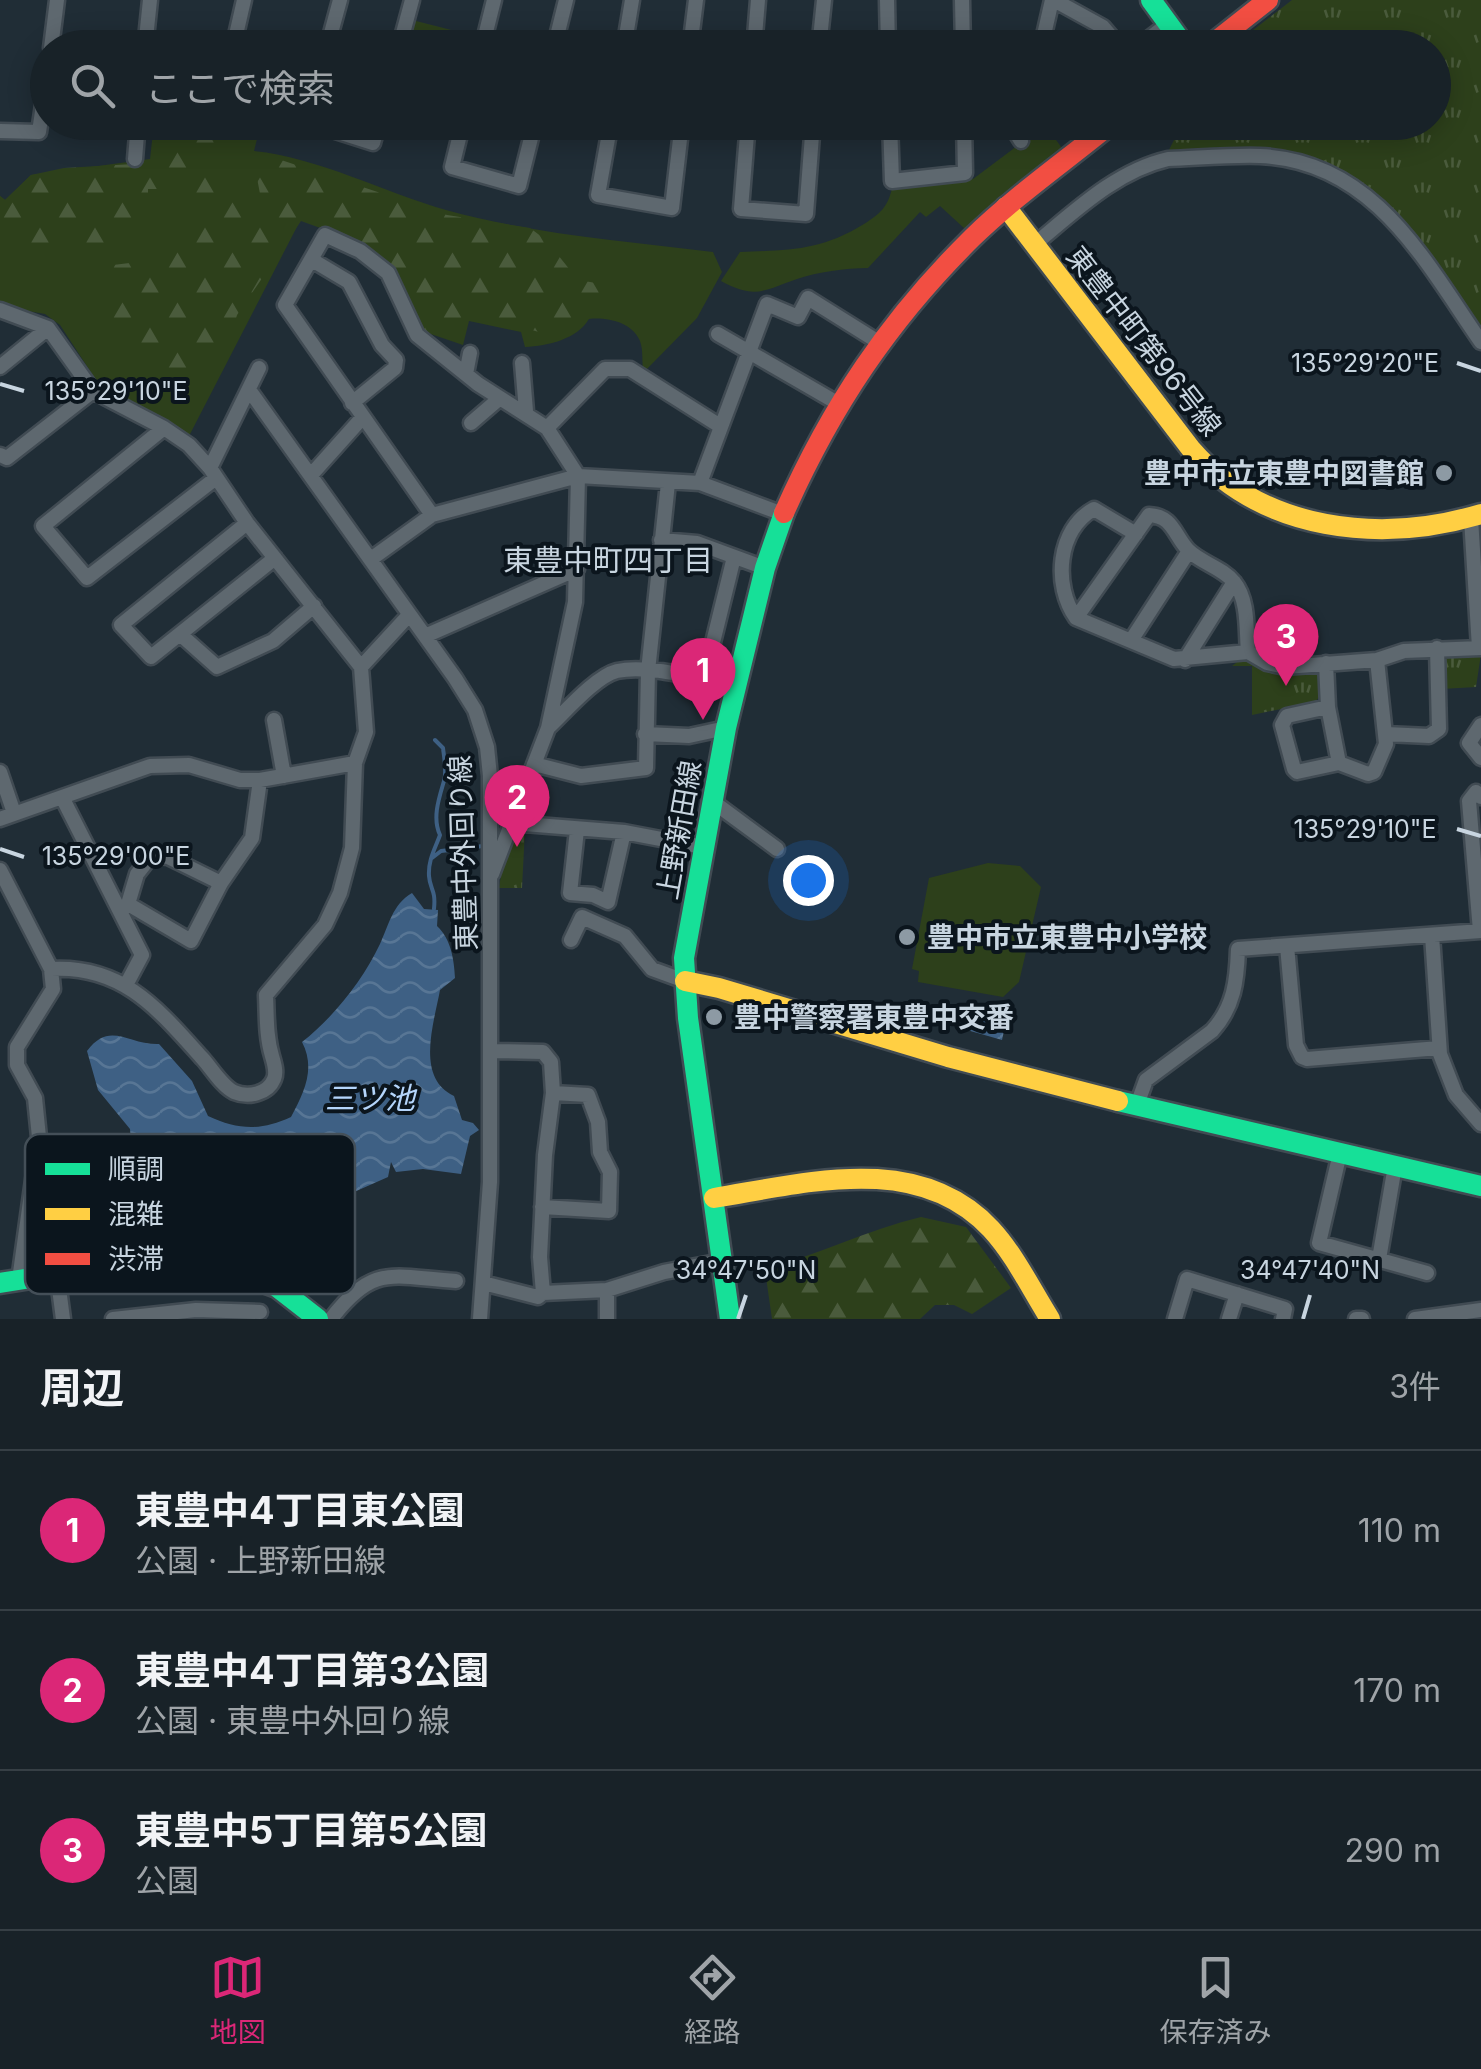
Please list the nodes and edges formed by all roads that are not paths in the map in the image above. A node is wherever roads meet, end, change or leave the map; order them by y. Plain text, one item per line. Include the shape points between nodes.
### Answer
1 (57, 0) edge
2 (150, 0) edge
3 (244, 0) edge
4 (340, 0) edge
5 (412, 0) edge
6 (494, 0) edge
7 (566, 0) edge
8 (632, 0) edge
9 (696, 0) edge
10 (758, 0) edge
11 (824, 0) edge
12 (887, 0) edge
13 (962, 0) edge
14 (1053, 0) edge
15 (1151, 0) edge
16 (1268, 0) edge
17 (1168, 24) junction
18 (53, 30) edge
19 (147, 30) edge
20 (237, 30) edge
21 (332, 30) edge
22 (404, 30) edge
23 (486, 30) edge
24 (558, 30) edge
25 (627, 30) edge
26 (692, 30) edge
27 (756, 30) edge
28 (821, 30) edge
29 (888, 30) edge
30 (963, 30) edge
31 (1046, 30) edge
32 (1106, 30) edge
33 (1160, 30) edge
34 (1172, 30) edge
35 (1230, 30) edge
36 (0, 131) edge
37 (30, 132) edge
38 (139, 140) edge
39 (459, 140) edge
40 (530, 140) edge
41 (608, 140) edge
42 (680, 140) edge
43 (747, 140) edge
44 (811, 140) edge
45 (891, 140) edge
46 (964, 140) edge
47 (1090, 140) edge
48 (135, 159) dead end
49 (1006, 207) junction
50 (1035, 244) junction
51 (312, 260) junction
52 (0, 310) edge
53 (48, 328) junction
54 (718, 334) dead end
55 (1481, 342) edge
56 (880, 343) junction
57 (750, 350) junction
58 (470, 352) dead end
59 (522, 363) dead end
60 (0, 367) edge
61 (259, 368) dead end
62 (466, 374) junction
63 (93, 391) junction
64 (250, 391) junction
65 (500, 398) junction
66 (352, 403) junction
67 (838, 404) junction
68 (526, 412) junction
69 (362, 418) junction
70 (472, 422) dead end
71 (720, 426) junction
72 (164, 428) junction
73 (548, 428) junction
74 (0, 454) edge
75 (213, 473) junction
76 (312, 476) junction
77 (578, 476) junction
78 (668, 483) junction
79 (700, 483) junction
80 (783, 514) junction
81 (432, 515) junction
82 (1476, 516) edge
83 (248, 523) junction
84 (1136, 534) junction
85 (661, 540) junction
86 (1189, 551) junction
87 (734, 557) junction
88 (275, 558) junction
89 (371, 559) junction
90 (766, 568) junction
91 (577, 569) junction
92 (1234, 582) junction
93 (314, 606) junction
94 (409, 614) junction
95 (1076, 618) junction
96 (181, 635) junction
97 (425, 636) junction
98 (1132, 638) junction
99 (1437, 648) junction
100 (1480, 648) edge
101 (1248, 652) junction
102 (1185, 660) junction
103 (1376, 660) junction
104 (1326, 663) junction
105 (361, 667) junction
106 (648, 671) junction
107 (704, 680) junction
108 (737, 686) junction
109 (1328, 707) junction
110 (274, 720) dead end
111 (1481, 726) edge
112 (548, 728) junction
113 (726, 728) junction
114 (645, 734) junction
115 (1386, 734) junction
116 (1481, 758) edge
117 (356, 763) junction
118 (534, 764) junction
119 (1338, 764) junction
120 (0, 772) edge
121 (284, 776) junction
122 (260, 780) junction
123 (62, 797) junction
124 (1481, 797) edge
125 (712, 801) junction
126 (7, 816) edge
127 (512, 824) junction
128 (577, 830) junction
129 (624, 832) junction
130 (704, 847) junction
131 (777, 849) dead end
132 (0, 870) edge
133 (492, 874) junction
134 (221, 883) junction
135 (5, 892) edge
136 (1480, 931) edge
137 (1432, 935) junction
138 (571, 940) dead end
139 (1287, 946) junction
140 (51, 969) junction
141 (686, 981) junction
142 (126, 985) junction
143 (1438, 1048) junction
144 (492, 1051) junction
145 (553, 1093) junction
146 (1137, 1106) junction
147 (1481, 1124) edge
148 (39, 1134) edge
149 (1340, 1153) junction
150 (1395, 1166) junction
151 (1481, 1186) edge
152 (714, 1198) junction
153 (25, 1207) edge
154 (542, 1207) junction
155 (722, 1260) junction
156 (1379, 1260) junction
157 (1426, 1273) dead end
158 (456, 1281) dead end
159 (10, 1282) edge
160 (482, 1283) junction
161 (607, 1290) junction
162 (355, 1291) edge
163 (543, 1293) junction
164 (60, 1294) edge
165 (272, 1294) edge
166 (286, 1294) edge
167 (351, 1294) edge
168 (1237, 1294) junction
169 (1481, 1310) edge
170 (258, 1316) edge
171 (63, 1319) edge
172 (113, 1319) edge
173 (318, 1319) edge
174 (332, 1319) edge
175 (480, 1319) edge
176 (607, 1319) edge
177 (730, 1319) edge
178 (1050, 1319) edge
179 (1175, 1319) edge
180 (1230, 1319) edge
181 (1283, 1319) edge
182 (1415, 1319) edge

1 - 18 street
2 - 19 street
3 - 20 street
4 - 21 street
5 - 22 street
6 - 23 street
7 - 24 street
8 - 25 street
9 - 26 street
10 - 27 street
11 - 28 street
12 - 29 street
13 - 30 street
14 - 31 street
14 - 32 street
15 - 17 street
16 - 35 street
17 - 33 street
17 - 34 street
36 - 37 street
38 - 48 street
39 - 40 street via 452,168 519,186
41 - 42 street via 598,195 672,208
43 - 44 street via 741,209 806,214
45 - 46 street via 892,181 965,173
47 - 49 street, 上野新田線
49 - 50 street, 東豊中町第96号線
49 - 56 street, 上野新田線
50 - 55 street via 1112,183 1152,162 1288,160 1354,187 1394,219
50 - 82 street, 東豊中町第96号線 via 1198,456 1239,492 1286,514 1364,529 1423,529
51 - 62 street via 325,234 360,251 388,274 417,335
51 - 66 street via 285,305
51 - 66 street via 349,282 396,360 395,368
52 - 53 street
53 - 60 street
53 - 63 street
54 - 57 street
56 - 57 street via 808,298 798,317 767,304
56 - 67 street, 上野新田線
57 - 67 street
57 - 71 street
58 - 62 street
59 - 68 street
61 - 64 street
62 - 65 street
63 - 72 street
63 - 74 street via 7,458
64 - 75 street
64 - 76 street, 東豊中外回り線
65 - 68 street
65 - 70 street
66 - 69 street
67 - 80 street, 上野新田線
68 - 73 street
69 - 76 street
69 - 81 street
71 - 73 street via 630,368 605,368
71 - 79 street
72 - 75 street
72 - 75 street via 43,526 87,578
73 - 77 street
75 - 83 street
76 - 89 street, 東豊中外回り線
77 - 78 street
77 - 81 street
77 - 91 street
78 - 79 street
78 - 85 street
79 - 80 street
80 - 90 street, 上野新田線
81 - 89 street
82 - 100 street
83 - 88 street
83 - 96 street via 121,624 151,658
84 - 86 street via 1150,515 1164,517
84 - 95 street
84 - 95 street via 1094,509 1081,517 1063,547 1065,602
85 - 87 street via 697,542
85 - 106 street
86 - 92 street
86 - 98 street
87 - 90 street
87 - 107 street
88 - 93 street
88 - 96 street
89 - 94 street, 東豊中外回り線
90 - 108 street, 上野新田線
91 - 97 street
91 - 112 street
92 - 101 street via 1244,602
92 - 102 street
93 - 96 street via 273,641 216,667
93 - 105 street
94 - 97 street, 東豊中外回り線
94 - 105 street
95 - 98 street
97 - 133 street, 東豊中外回り線 via 475,710 487,747
98 - 102 street
99 - 100 street
99 - 103 street
99 - 115 street via 1438,728 1428,736
101 - 102 street
101 - 104 street via 1285,667
103 - 104 street
103 - 115 street
104 - 109 street
105 - 117 street via 366,732
106 - 107 street
106 - 112 street via 616,671
106 - 114 street
107 - 108 street
108 - 113 street, 上野新田線
109 - 119 street
109 - 119 street via 1287,716 1282,726 1297,772
110 - 121 street
111 - 116 street via 1469,743
112 - 118 street
113 - 114 street via 690,736
113 - 125 street, 上野新田線
114 - 118 street via 646,768 581,776
115 - 119 street via 1374,772
117 - 121 street
117 - 142 street via 352,848 340,894 325,925 266,995 275,1066 265,1090 232,1091 158,1009
118 - 127 street
120 - 126 street
121 - 122 street
122 - 123 street via 189,765 150,766
122 - 134 street via 252,838
123 - 126 street
123 - 142 street via 142,955
124 - 136 street via 1476,792 1468,801
125 - 130 street, 上野新田線
125 - 131 street
127 - 128 street
127 - 133 street
128 - 129 street
128 - 129 street via 570,893 608,902
129 - 130 street
130 - 141 street, 上野新田線 via 684,958
132 - 135 street
133 - 144 street, 東豊中外回り線
134 - 134 street via 191,941 128,904 137,874 152,855
135 - 140 street
136 - 137 street
137 - 139 street
137 - 143 street
138 - 141 street via 582,916 626,936 652,970
139 - 143 street via 1302,1057
139 - 146 street via 1238,949 1236,987 1220,1020 1146,1080
140 - 142 street via 78,968
140 - 148 street via 53,989 17,1048 17,1066 35,1098
141 - 146 street
141 - 152 street, 上野新田線
143 - 147 street via 1456,1096
144 - 145 street via 543,1052 551,1062
144 - 160 street, 東豊中外回り線
145 - 154 street
145 - 154 street via 588,1095 610,1172 609,1210
146 - 149 street
149 - 150 street
149 - 156 street via 1319,1243
150 - 151 street
150 - 156 street
152 - 155 street, 上野新田線
152 - 178 street via 880,1177 931,1186 989,1226
153 - 159 street
154 - 163 street
155 - 161 street
155 - 177 street, 上野新田線
156 - 157 street
158 - 162 street via 377,1276
160 - 163 street
160 - 175 street, 東豊中外回り線
161 - 163 street
161 - 176 street
164 - 171 street
165 - 170 street
166 - 173 street
167 - 174 street
168 - 179 street via 1187,1279
168 - 180 street
168 - 181 street via 1285,1309
169 - 182 street
170 - 172 street via 196,1310

